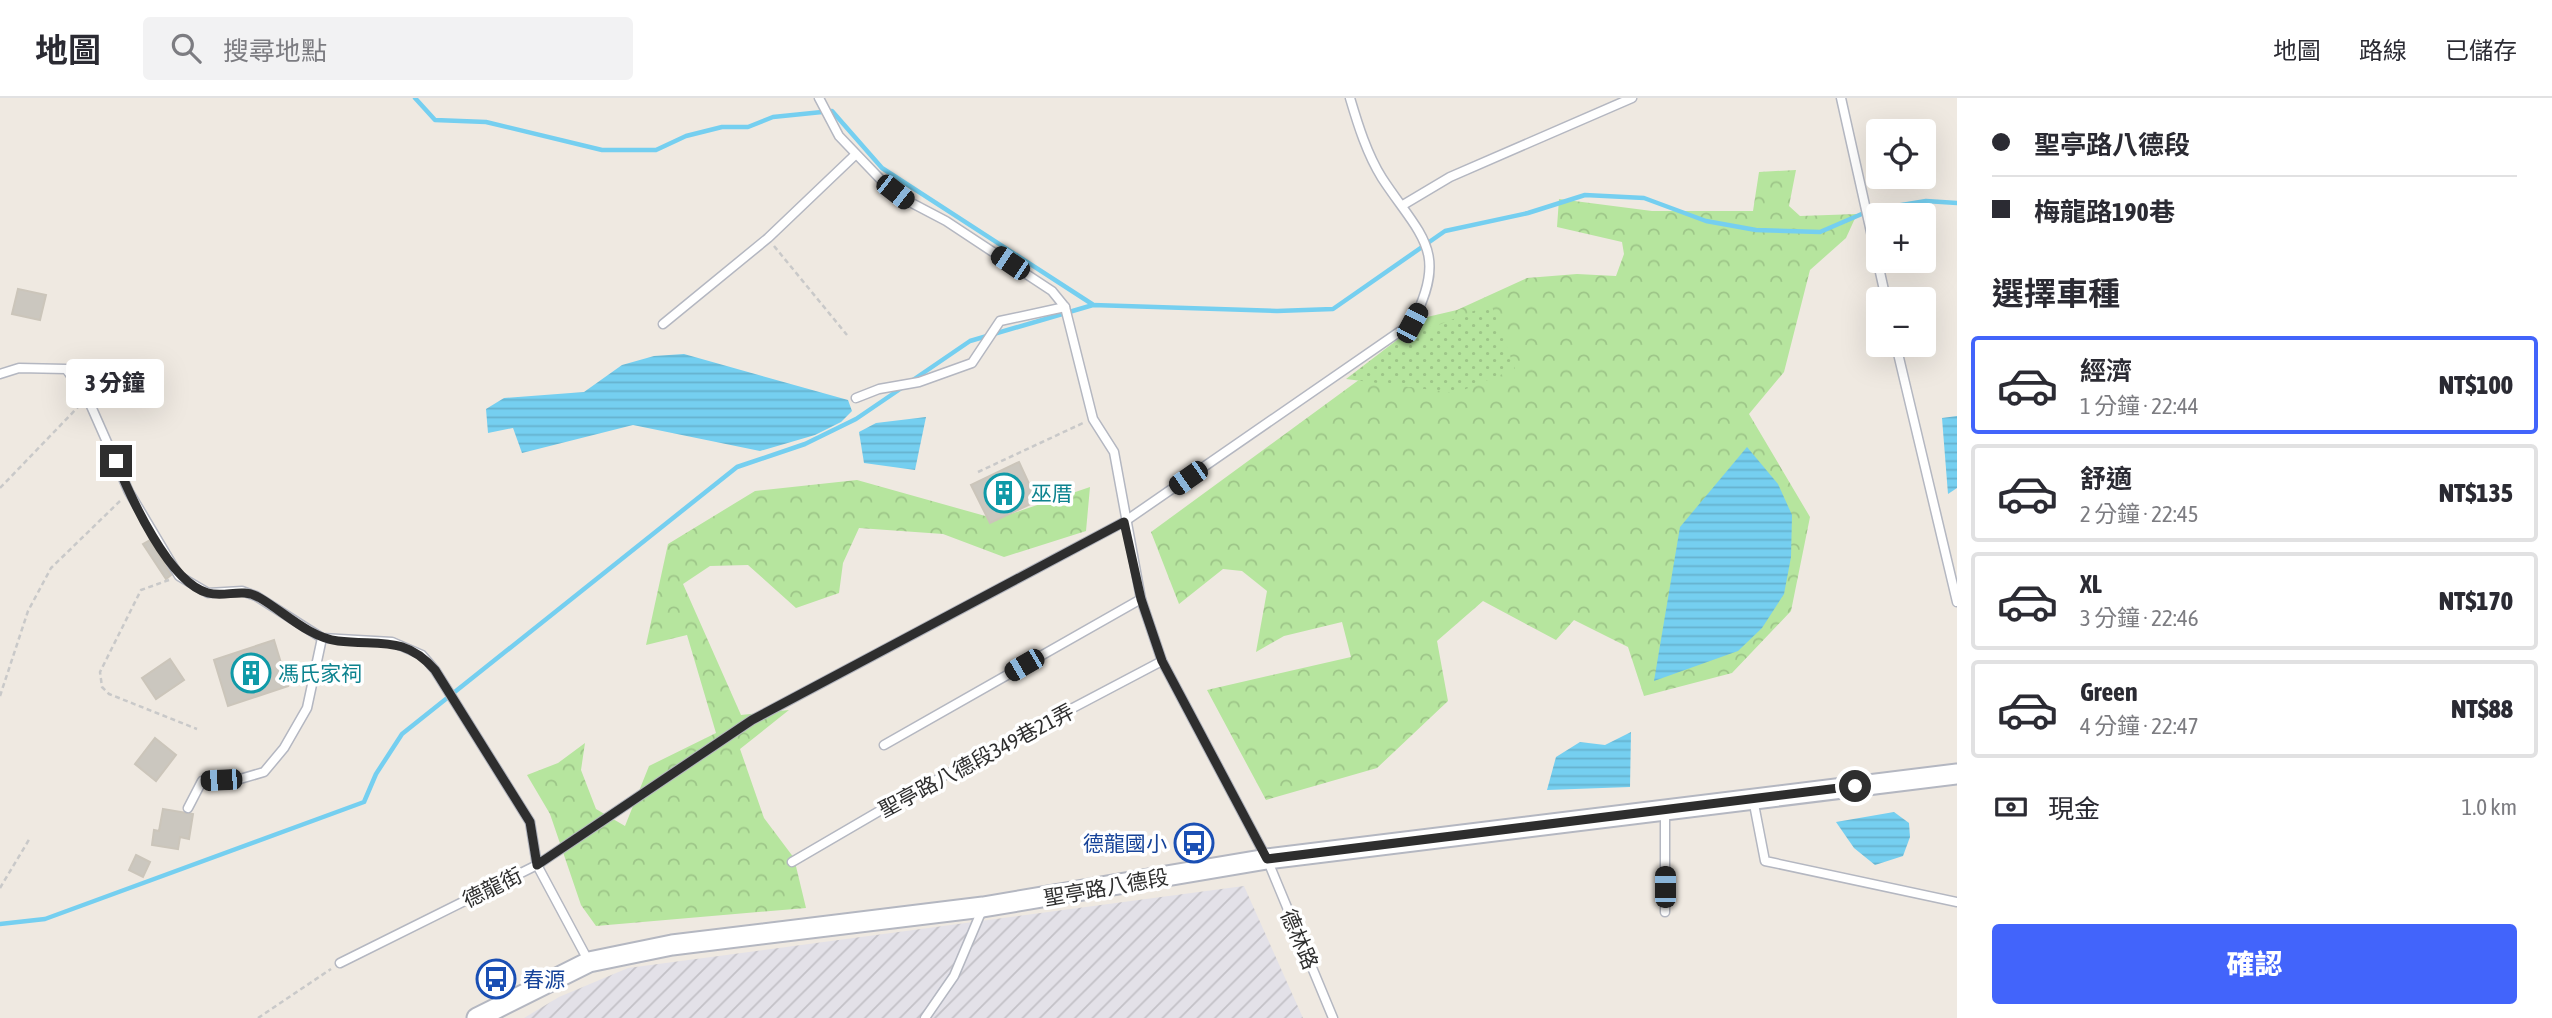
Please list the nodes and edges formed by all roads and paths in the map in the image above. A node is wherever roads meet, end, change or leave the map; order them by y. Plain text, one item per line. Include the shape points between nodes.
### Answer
1 (1350, 98) edge
2 (1632, 98) edge
3 (1841, 98) edge
4 (820, 100) edge
5 (855, 155) junction
6 (1403, 205) junction
7 (768, 238) junction
8 (1883, 287) edge
9 (1065, 307) junction
10 (663, 324) dead end
11 (847, 335) dead end
12 (1899, 357) edge
13 (0, 374) edge
14 (88, 397) junction
15 (856, 398) dead end
16 (1093, 419) junction
17 (978, 472) dead end
18 (0, 488) edge
19 (129, 492) junction
20 (1124, 522) junction
21 (179, 576) junction
22 (1141, 599) junction
23 (1957, 602) edge
24 (322, 638) junction
25 (1162, 661) junction
26 (0, 696) edge
27 (197, 729) dead end
28 (884, 745) dead end
29 (1957, 774) edge
30 (1753, 799) junction
31 (188, 808) dead end
32 (1665, 810) junction
33 (30, 838) dead end
34 (1267, 859) junction
35 (792, 862) dead end
36 (537, 865) junction
37 (0, 888) edge
38 (1957, 902) edge
39 (983, 907) junction
40 (1665, 912) dead end
41 (589, 962) junction
42 (340, 964) joint
43 (258, 1018) edge
44 (477, 1018) edge
45 (925, 1018) edge
46 (1333, 1018) edge

1 - 6 lane, 德龍街 via 1367,149
2 - 6 lane via 1450,177
3 - 8 lane
4 - 5 lane
5 - 7 lane
5 - 9 lane via 906,201 946,221 1052,291
6 - 20 lane, 德龍街 via 1432,260 1423,302 1412,323
7 - 10 lane
7 - 11 path
9 - 15 lane via 1000,321 972,363
9 - 16 lane, 德林路
12 - 23 lane
13 - 14 lane via 19,368 66,369
14 - 18 path
14 - 19 lane
16 - 17 path
16 - 20 lane, 德林路 via 1114,452
19 - 21 lane
19 - 26 path via 51,568 28,611
20 - 22 lane, 德林路
20 - 36 lane, 德龍街 via 752,720
21 - 24 lane via 208,593 242,591 256,596
21 - 27 path via 141,590 100,672 102,687 109,694
22 - 25 lane, 德林路
22 - 28 lane
24 - 31 lane via 307,708 284,748 264,772 202,781
24 - 36 lane via 392,642 422,655 530,822
25 - 34 lane, 德林路
25 - 35 lane, 聖亭路八德段349巷21弄 via 900,799
29 - 30 street, 聖亭路八德段
30 - 32 street, 聖亭路八德段
30 - 38 lane via 1765,861
32 - 34 street, 聖亭路八德段
32 - 40 lane
33 - 37 path
34 - 39 street, 聖亭路八德段
34 - 46 lane, 德林路
36 - 41 lane
36 - 42 lane, 德龍街
39 - 41 street, 聖亭路八德段 via 672,945
39 - 45 lane via 954,976
41 - 44 street, 聖亭路八德段
42 - 43 path

